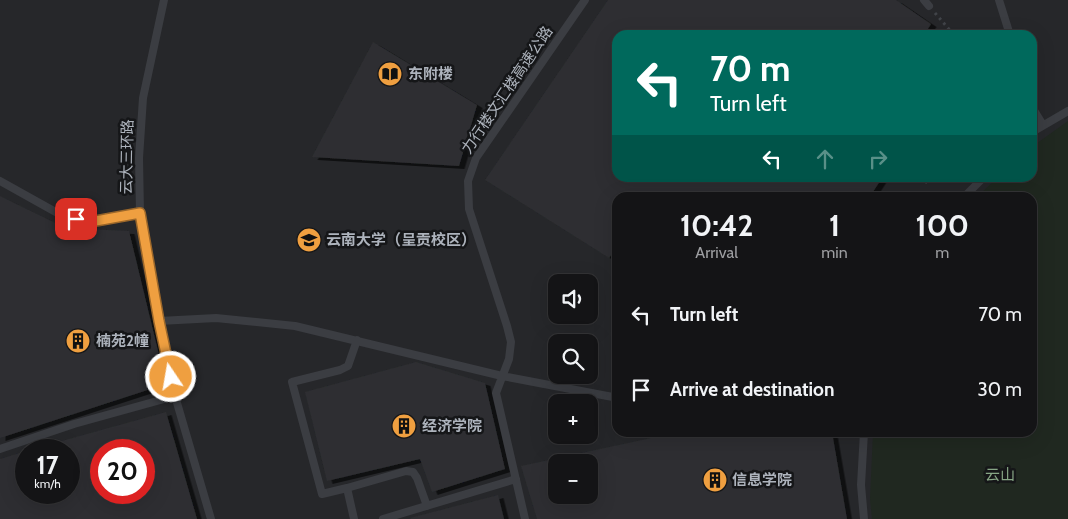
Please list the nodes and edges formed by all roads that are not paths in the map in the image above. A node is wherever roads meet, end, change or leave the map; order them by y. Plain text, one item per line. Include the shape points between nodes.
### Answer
1 (164, 0) edge
2 (585, 0) edge
3 (999, 0) edge
4 (1008, 30) edge
5 (1068, 111) edge
6 (1037, 115) edge
7 (1043, 125) junction
8 (1037, 129) edge
9 (0, 181) edge
10 (979, 182) edge
11 (969, 192) edge
12 (140, 213) junction
13 (159, 321) junction
14 (357, 340) junction
15 (502, 376) junction
16 (175, 396) junction
17 (612, 397) edge
18 (864, 437) edge
19 (0, 449) edge
20 (516, 479) junction
21 (347, 488) junction
22 (427, 506) junction
23 (211, 519) edge
24 (354, 519) edge
25 (384, 519) edge
26 (526, 519) edge
27 (864, 519) edge

1 - 12 lane, 云大三环路 via 143,98
2 - 15 lane, 力行楼文汇楼高速公路 via 476,158 468,181 469,209 511,342
3 - 4 lane
5 - 7 lane
6 - 7 lane
7 - 8 lane
9 - 12 lane via 61,215 90,222
10 - 11 lane
12 - 13 lane, 云大三环路
13 - 14 lane via 216,318 295,326
13 - 16 lane, 云大三环路
14 - 15 lane
14 - 21 lane via 348,366 292,382 322,494
15 - 17 lane
15 - 20 lane, 力行楼文汇楼高速公路 via 496,393
16 - 19 lane
16 - 23 lane, 云大三环路
18 - 27 lane via 861,485
20 - 22 lane
20 - 26 lane, 力行楼文汇楼高速公路
21 - 22 lane via 406,471 413,472
21 - 24 lane
22 - 25 lane

